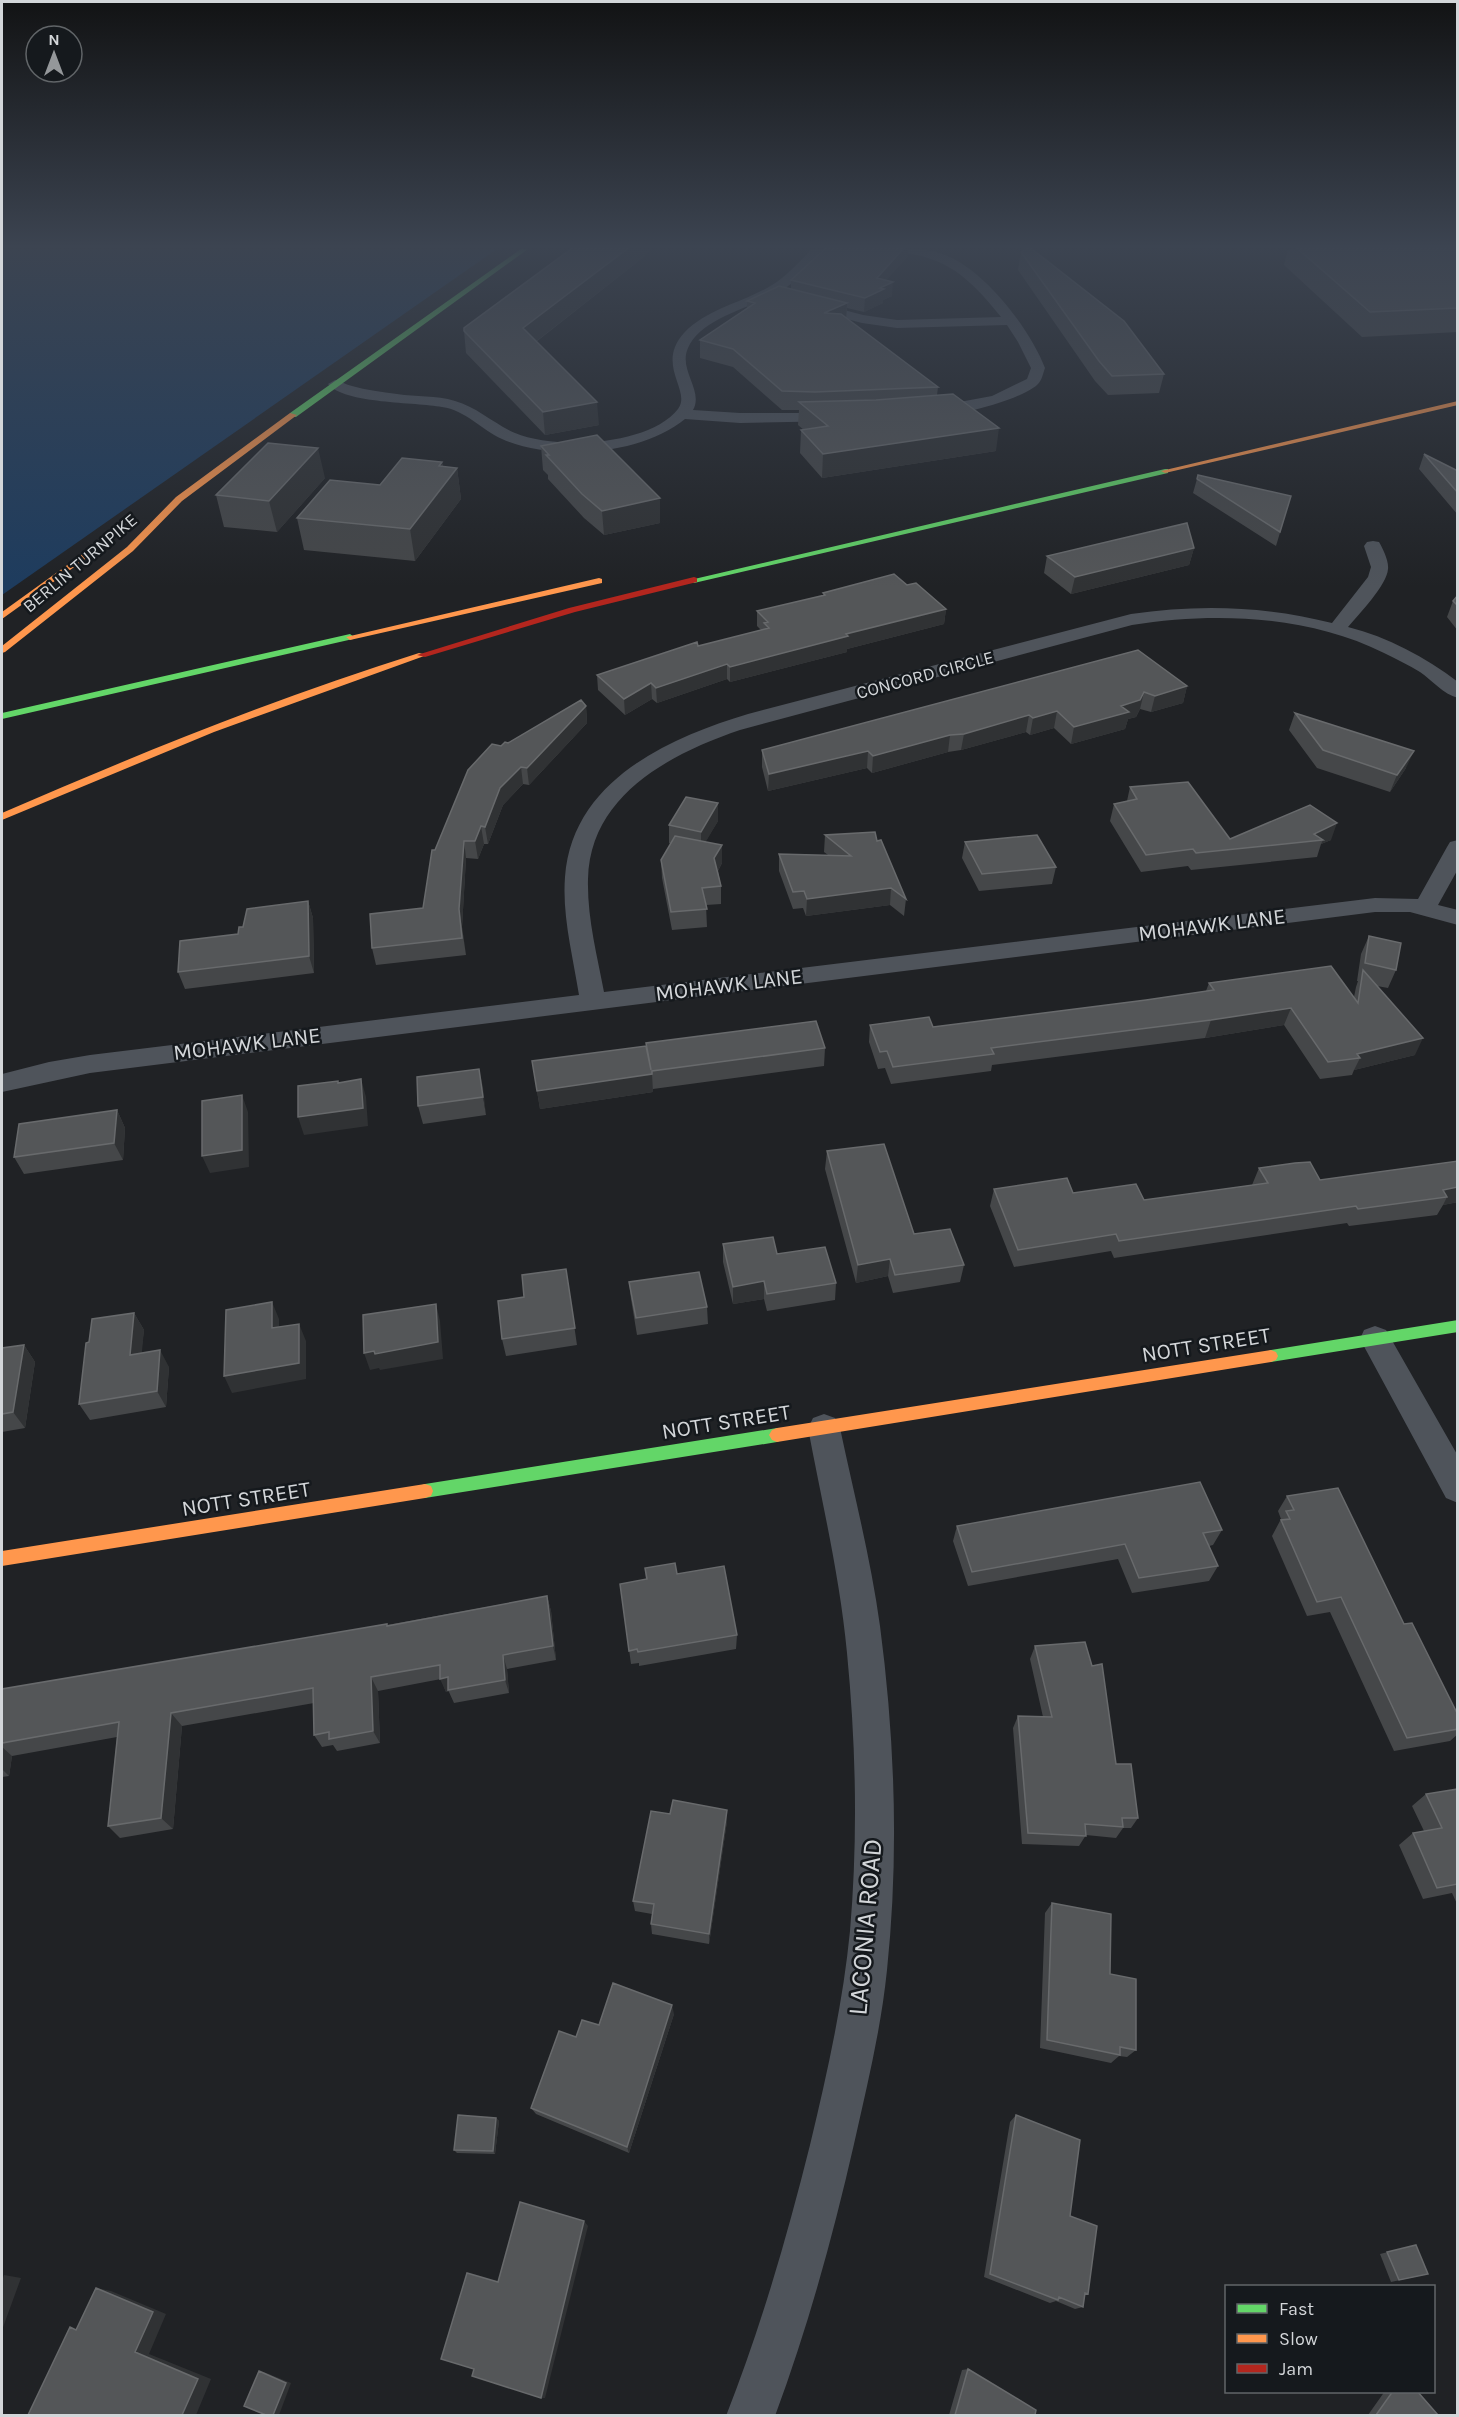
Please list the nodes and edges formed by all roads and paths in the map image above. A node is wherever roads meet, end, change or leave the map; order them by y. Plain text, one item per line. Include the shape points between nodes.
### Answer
1 (366, 362) edge
2 (677, 362) edge
3 (1036, 362) edge
4 (335, 384) junction
5 (1458, 403) edge
6 (914, 413) edge
7 (682, 414) junction
8 (847, 418) edge
9 (179, 499) junction
10 (132, 525) dead end
11 (115, 536) dead end
12 (1373, 546) dead end
13 (615, 578) dead end
14 (2, 616) edge
15 (1337, 629) junction
16 (2, 650) edge
17 (1458, 692) edge
18 (2, 716) edge
19 (2, 817) edge
20 (1458, 847) edge
21 (1425, 907) junction
22 (1458, 918) edge
23 (593, 1002) junction
24 (2, 1083) edge
25 (1458, 1326) edge
26 (1375, 1339) junction
27 (824, 1428) junction
28 (1458, 1488) edge
29 (2, 1559) edge
30 (750, 2415) edge

1 - 4 main road, BERLIN TURNPIKE
2 - 7 street via 689,402
3 - 6 street via 1038,373 1033,381 1012,394
4 - 7 street via 347,390 432,400 464,410 510,436 567,447 623,441 661,427
4 - 9 main road, BERLIN TURNPIKE
5 - 19 main road via 656,589 542,619 261,711 138,758
7 - 8 street
9 - 10 main road, BERLIN TURNPIKE
9 - 16 main road, BERLIN TURNPIKE via 130,549
11 - 14 main road, BERLIN TURNPIKE
12 - 15 street via 1380,567 1377,578
13 - 18 main road
15 - 17 street, CONCORD CIRCLE via 1411,660
15 - 23 street, CONCORD CIRCLE via 1234,613 1153,616 782,712 684,744 641,769 617,789 596,814 582,842 576,888
20 - 21 street
21 - 22 street, MOHAWK LANE
21 - 23 street, MOHAWK LANE via 1375,905
23 - 24 street, MOHAWK LANE via 90,1064
25 - 26 main road, NOTT STREET
26 - 27 main road, NOTT STREET
26 - 28 street
27 - 29 main road, NOTT STREET
27 - 30 street, LACONIA ROAD via 866,1660 873,1812 870,1932 854,2045 812,2236 780,2338

